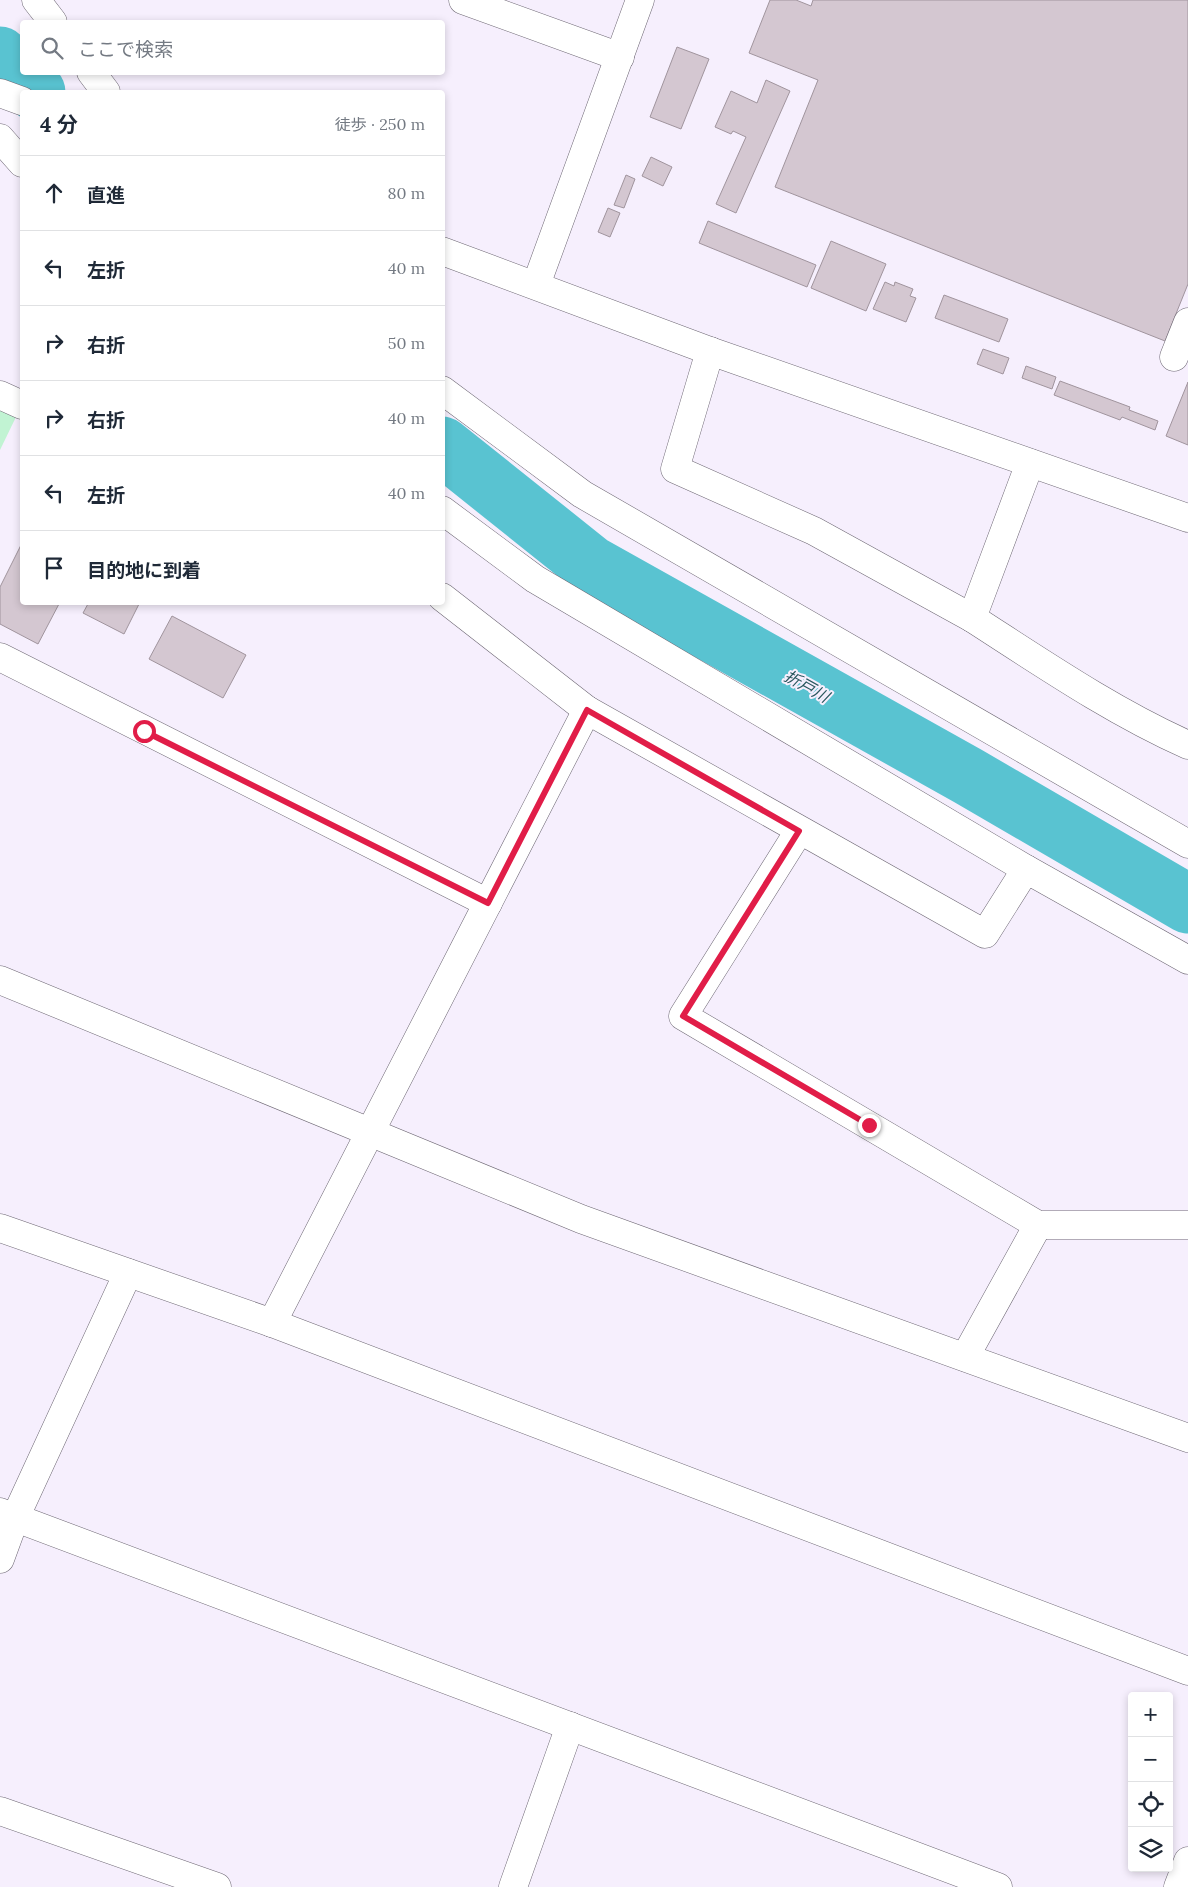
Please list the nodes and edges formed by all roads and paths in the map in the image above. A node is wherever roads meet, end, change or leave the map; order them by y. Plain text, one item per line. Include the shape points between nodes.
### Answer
1 (36, 0) edge
2 (463, 0) edge
3 (640, 0) edge
4 (51, 20) edge
5 (620, 57) junction
6 (93, 75) edge
7 (104, 90) edge
8 (0, 93) edge
9 (20, 100) edge
10 (0, 138) edge
11 (20, 161) edge
12 (445, 252) edge
13 (536, 285) junction
14 (1188, 322) edge
15 (710, 351) junction
16 (1174, 357) dead end
17 (445, 392) edge
18 (0, 395) edge
19 (20, 404) edge
20 (1030, 463) junction
21 (445, 512) edge
22 (1188, 518) edge
23 (445, 599) edge
24 (972, 618) junction
25 (0, 657) edge
26 (587, 710) junction
27 (1187, 741) edge
28 (799, 831) junction
29 (1188, 844) edge
30 (1026, 869) junction
31 (488, 903) junction
32 (1188, 960) edge
33 (0, 980) edge
34 (369, 1132) junction
35 (1038, 1225) junction
36 (1188, 1225) edge
37 (0, 1228) edge
38 (128, 1273) junction
39 (272, 1323) junction
40 (965, 1357) junction
41 (1188, 1438) edge
42 (8, 1515) edge
43 (0, 1559) edge
44 (1188, 1672) edge
45 (570, 1726) junction
46 (0, 1811) edge
47 (1188, 1861) edge
48 (217, 1887) edge
49 (513, 1887) edge
50 (998, 1887) edge
51 (1178, 1887) edge

1 - 4 street
2 - 5 street
3 - 5 street
5 - 13 street
6 - 7 street
8 - 9 street
10 - 11 street
12 - 13 street
13 - 15 street
14 - 16 street
15 - 20 street
15 - 24 street via 675,469 814,531
17 - 29 street via 582,494
18 - 19 street
20 - 22 street
20 - 24 street
21 - 30 street via 535,579
23 - 26 street
24 - 27 street via 1057,673
25 - 31 street
26 - 28 street
26 - 31 street
28 - 30 street via 985,934
28 - 35 street via 683,1016
30 - 32 street
31 - 34 street
33 - 34 street
34 - 39 street
34 - 40 street via 581,1219
35 - 36 street
35 - 40 street
37 - 38 street
38 - 39 street
38 - 42 street
39 - 44 street
40 - 41 street
42 - 43 street
42 - 45 street
45 - 49 street
45 - 50 street
46 - 48 street
47 - 51 street

